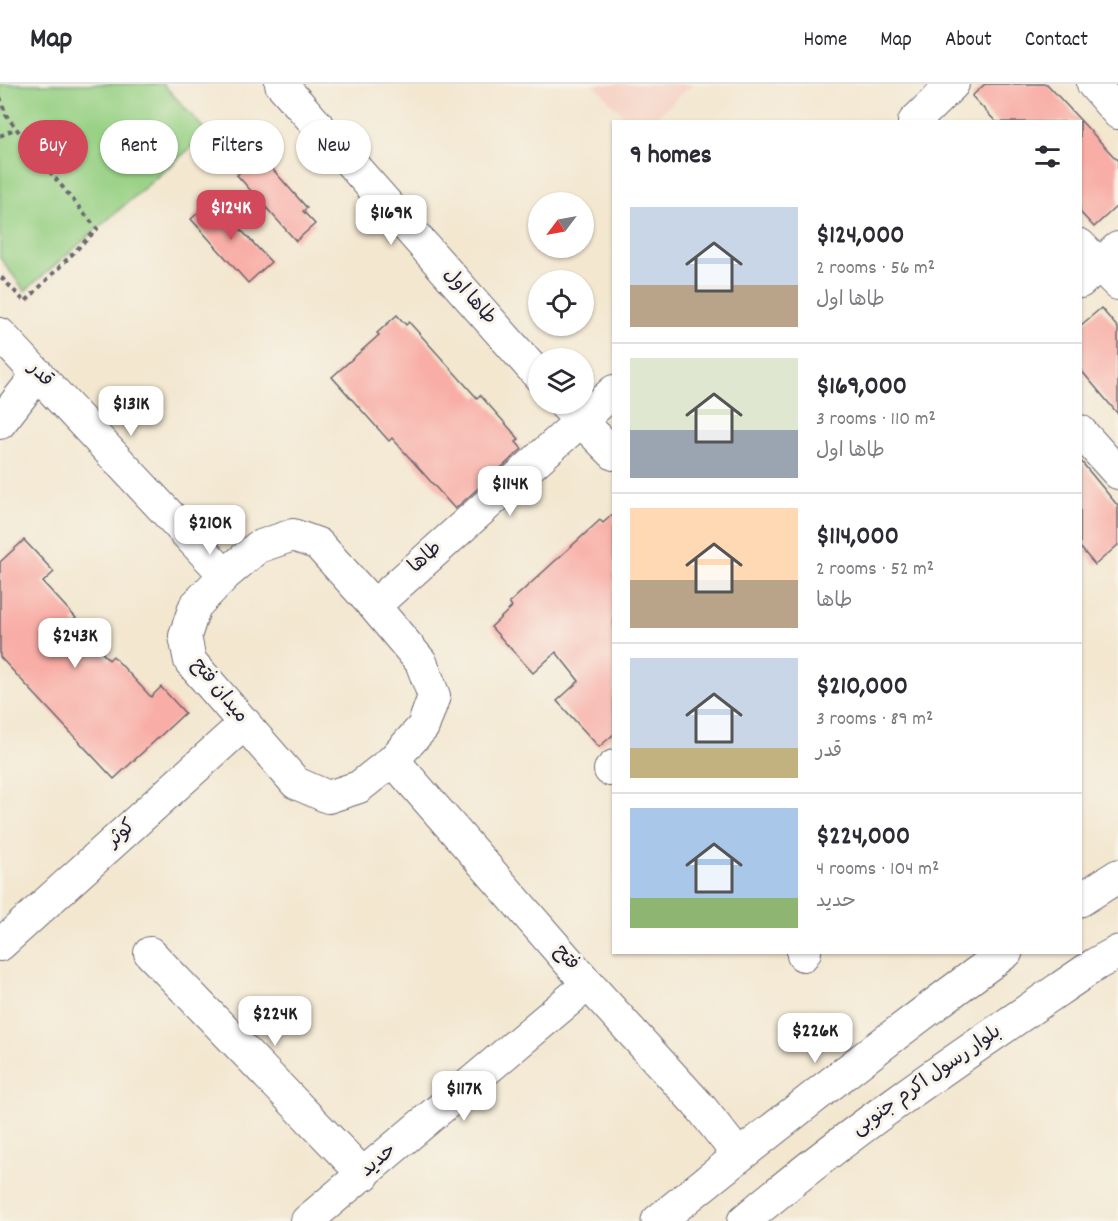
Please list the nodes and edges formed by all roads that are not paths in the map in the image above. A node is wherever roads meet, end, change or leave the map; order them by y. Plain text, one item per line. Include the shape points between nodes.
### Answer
1 (281, 84) edge
2 (954, 84) edge
3 (1093, 84) edge
4 (1118, 113) edge
5 (916, 120) edge
6 (0, 334) edge
7 (528, 364) edge
8 (38, 374) junction
9 (612, 392) edge
10 (594, 401) edge
11 (570, 414) edge
12 (574, 414) edge
13 (0, 423) edge
14 (1082, 433) edge
15 (612, 452) edge
16 (1118, 473) edge
17 (225, 575) junction
18 (374, 606) junction
19 (245, 723) junction
20 (393, 760) junction
21 (1118, 876) edge
22 (1082, 899) edge
23 (0, 945) edge
24 (1118, 952) edge
25 (150, 953) dead end
26 (1003, 954) edge
27 (588, 984) junction
28 (739, 1156) junction
29 (364, 1175) junction
30 (307, 1221) edge
31 (658, 1221) edge
32 (744, 1221) edge

1 - 7 street, طاها اول
2 - 5 street
3 - 4 street
6 - 8 street, قدر
8 - 13 street
8 - 17 street, قدر
9 - 10 street, طاها
11 - 18 street, طاها
12 - 15 street
14 - 16 street
17 - 18 street, میدان فتح via 258,547 293,535 318,544
17 - 19 street, میدان فتح via 195,606 184,636 190,661
18 - 20 street, میدان فتح via 421,662 434,696 423,727
19 - 20 street, میدان فتح via 296,783 328,797 359,787
19 - 23 street, کوثر
20 - 27 street, فتح
21 - 22 main road
24 - 32 main road, بلوار رسول اکرم جنوبی via 892,1104
25 - 29 street
26 - 28 main road
27 - 28 street, فتح via 702,1109
27 - 29 street, حدید
28 - 31 main road
29 - 30 street, حدید

